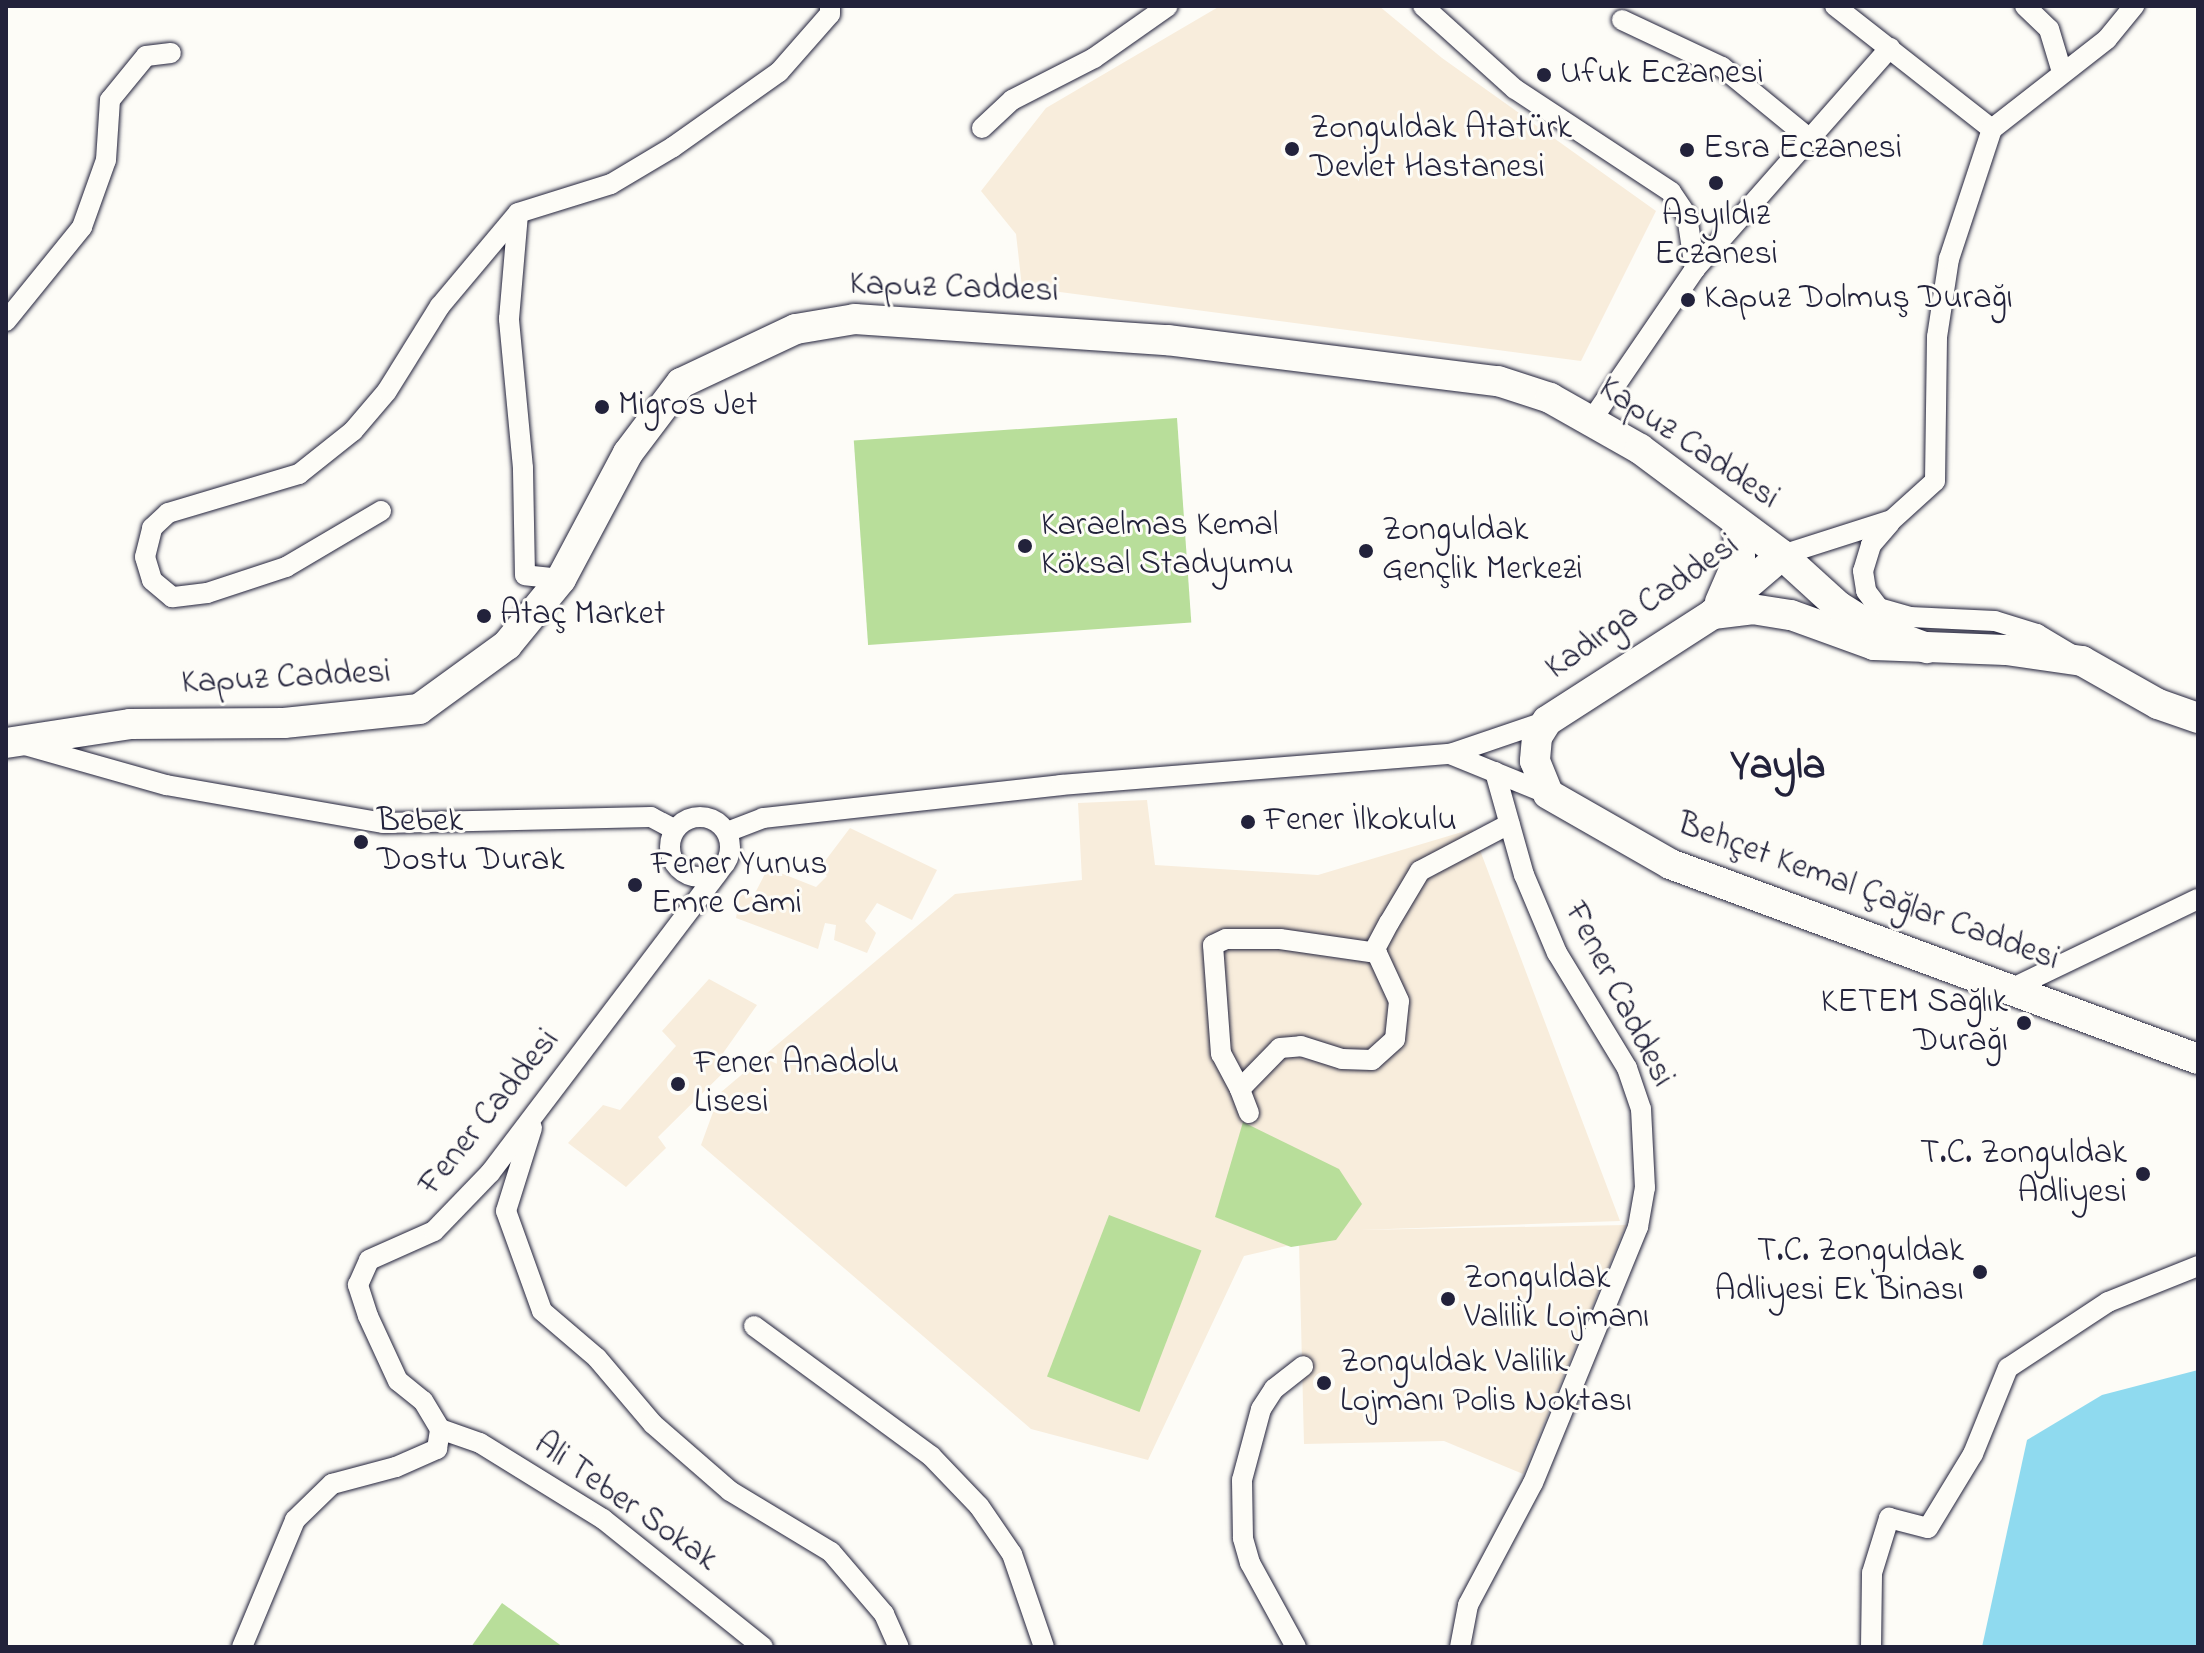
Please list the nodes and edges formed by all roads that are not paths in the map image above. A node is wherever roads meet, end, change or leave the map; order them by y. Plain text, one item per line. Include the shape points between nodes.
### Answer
1 (830, 6) edge
2 (1168, 6) edge
3 (1423, 6) edge
4 (1835, 6) edge
5 (2025, 6) edge
6 (2134, 6) edge
7 (1622, 20) dead end
8 (1890, 48) junction
9 (171, 53) dead end
10 (2062, 72) junction
11 (982, 128) dead end
12 (1992, 129) junction
13 (1810, 139) junction
14 (518, 213) junction
15 (1695, 269) junction
16 (6, 321) edge
17 (1591, 421) junction
18 (381, 511) dead end
19 (1892, 520) junction
20 (1737, 522) junction
21 (1782, 555) junction
22 (561, 579) junction
23 (1713, 614) junction
24 (1927, 648) junction
25 (2082, 661) junction
26 (2198, 718) edge
27 (1547, 721) junction
28 (11, 743) edge
29 (1450, 754) junction
30 (1495, 772) junction
31 (1548, 794) junction
32 (1509, 824) junction
33 (675, 830) junction
34 (727, 832) junction
35 (719, 871) junction
36 (2198, 899) edge
37 (1377, 953) junction
38 (2015, 987) junction
39 (2198, 1059) edge
40 (1240, 1089) junction
41 (1249, 1113) dead end
42 (536, 1116) junction
43 (2198, 1266) edge
44 (754, 1326) dead end
45 (1303, 1366) dead end
46 (440, 1429) junction
47 (1455, 1644) edge
48 (242, 1647) edge
49 (763, 1647) edge
50 (899, 1647) edge
51 (1044, 1647) edge
52 (1296, 1647) edge
53 (1871, 1647) edge

1 - 14 street via 830,14 779,72 673,147 611,184
2 - 11 street via 1094,58 1012,100
3 - 15 street via 1515,89 1671,192 1687,216
4 - 8 street
5 - 10 street via 2049,29
6 - 10 street via 2107,39
7 - 13 street via 1722,67
8 - 12 street
8 - 13 street
9 - 16 street via 146,56 110,100 106,160 82,227
10 - 12 street
12 - 19 street via 1949,259 1937,337 1935,481
13 - 15 street
14 - 18 street via 440,306 387,391 353,431 299,474 168,513 152,528 145,557 152,580 172,597 207,593 286,567
14 - 22 street via 509,319 523,468 525,575
15 - 17 street
17 - 20 main road, Kapuz Caddesi via 1640,449
17 - 22 main road, Kapuz Caddesi via 1550,398 1498,381 1306,354 1043,328 855,319 796,329 681,383 628,453
19 - 21 street
19 - 25 street via 1871,545 1863,571 1866,591 1879,608 1910,617 1995,621 2037,634
20 - 21 main road, Kapuz Caddesi
20 - 23 main road via 1740,556 1730,587
21 - 23 main road, Kadırga Caddesi
21 - 24 main road, Kapuz Caddesi via 1838,606 1871,627
22 - 28 main road, Kapuz Caddesi via 507,645 419,709 284,723 130,724
23 - 24 main road via 1752,609 1791,615 1874,645
23 - 27 main road, Kadırga Caddesi
24 - 25 main road via 2006,650
25 - 26 main road via 2158,704
27 - 29 street
27 - 31 main road via 1537,737 1535,761
28 - 33 street via 166,785 383,823 651,817
29 - 30 street
29 - 34 street via 1061,785 763,818
30 - 31 street
30 - 32 street, Fener Caddesi
31 - 38 main road, Behçet Kemal Çağlar Caddesi via 1670,864 1950,969
32 - 37 street via 1420,871
32 - 47 street, Fener Caddesi via 1557,953 1627,1068 1641,1109 1645,1188 1638,1227 1533,1483 1468,1605
33 - 34 street via 701,816
33 - 35 street via 669,848 676,866 701,878
34 - 35 street via 729,857
35 - 42 street, Fener Caddesi via 642,967
36 - 38 street
37 - 40 street via 1399,1001 1395,1039 1372,1060 1342,1059 1301,1046 1280,1048
37 - 40 street via 1280,939 1226,939 1213,945 1221,1054
38 - 39 main road, Behçet Kemal Çağlar Caddesi
40 - 41 street
42 - 46 street, Fener Caddesi via 434,1231 369,1260 358,1285 398,1381 423,1401
42 - 50 street via 506,1211 542,1311 597,1358 653,1424 730,1491 831,1552 884,1614
43 - 53 street via 2108,1302 2008,1368 1973,1454 1928,1528 1889,1518 1872,1573
44 - 51 street via 931,1456 979,1506 1012,1554
45 - 52 street via 1274,1389 1261,1409 1242,1480 1243,1538 1250,1563
46 - 48 street via 437,1449 332,1484 295,1520
46 - 49 street, Ali Teber Sokak via 480,1443 603,1519

